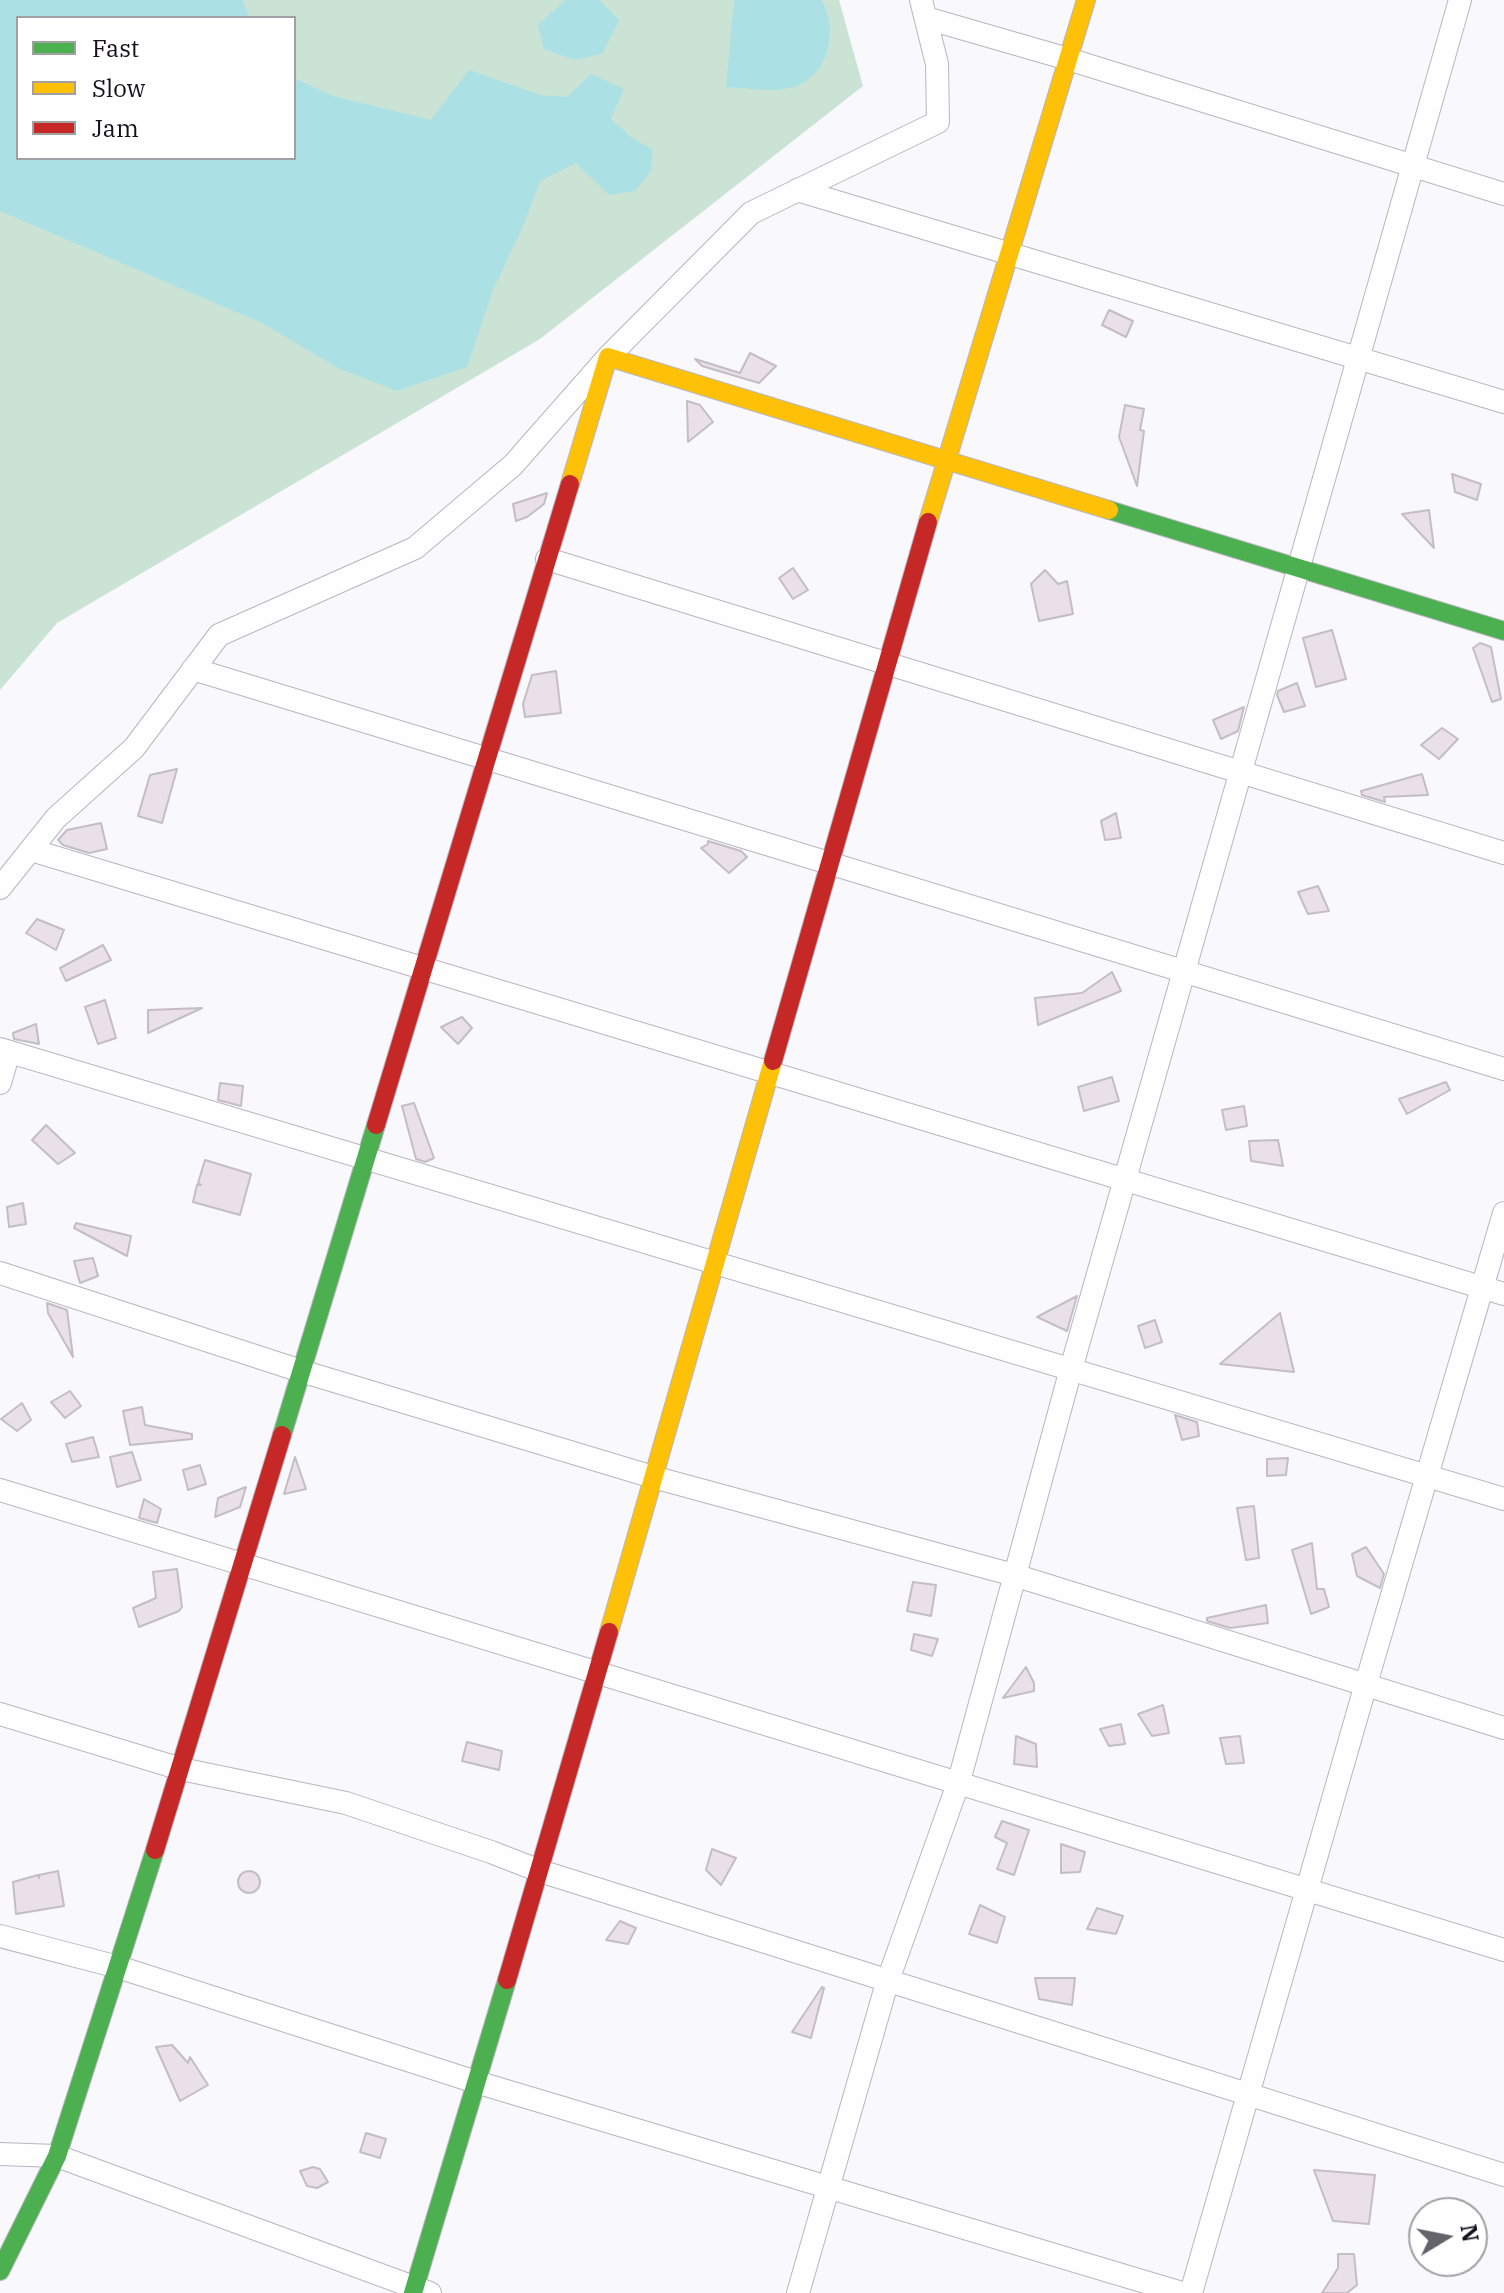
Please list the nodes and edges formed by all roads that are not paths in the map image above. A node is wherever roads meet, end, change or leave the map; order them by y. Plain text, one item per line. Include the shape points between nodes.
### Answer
1 (1086, 0) edge
2 (1460, 0) edge
3 (923, 9) edge
4 (1068, 59) junction
5 (1412, 166) junction
6 (797, 190) junction
7 (1504, 194) edge
8 (1008, 253) junction
9 (608, 357) junction
10 (1358, 358) junction
11 (1504, 402) edge
12 (946, 462) junction
13 (547, 559) junction
14 (1298, 568) junction
15 (1504, 631) edge
16 (888, 663) junction
17 (193, 669) junction
18 (487, 759) junction
19 (1240, 772) junction
20 (31, 850) junction
21 (1504, 853) edge
22 (830, 864) junction
23 (0, 888) edge
24 (423, 968) junction
25 (1184, 972) junction
26 (4, 1050) edge
27 (1504, 1069) edge
28 (770, 1073) junction
29 (0, 1083) edge
30 (366, 1159) junction
31 (1125, 1180) junction
32 (1504, 1213) edge
33 (715, 1263) junction
34 (0, 1273) edge
35 (1482, 1287) junction
36 (1504, 1294) edge
37 (1071, 1369) junction
38 (301, 1371) junction
39 (1427, 1476) junction
40 (653, 1477) junction
41 (0, 1490) edge
42 (1504, 1499) edge
43 (243, 1565) junction
44 (1014, 1575) junction
45 (597, 1673) junction
46 (1366, 1684) junction
47 (0, 1714) edge
48 (1504, 1728) edge
49 (181, 1769) junction
50 (959, 1781) junction
51 (540, 1871) junction
52 (1308, 1888) junction
53 (0, 1936) edge
54 (1504, 1950) edge
55 (118, 1967) junction
56 (887, 1983) junction
57 (476, 2082) junction
58 (1251, 2093) junction
59 (0, 2154) edge
60 (57, 2156) junction
61 (1504, 2175) edge
62 (828, 2187) junction
63 (0, 2271) edge
64 (419, 2291) edge
65 (798, 2293) edge
66 (1182, 2293) edge
67 (1191, 2293) edge

1 - 4 street
2 - 5 street
3 - 4 street
3 - 6 street via 937,64 938,122
4 - 5 street
4 - 8 street
5 - 7 street
5 - 10 street
6 - 8 street
6 - 9 street via 751,213
8 - 10 street
8 - 12 street
9 - 12 street
9 - 13 street
9 - 17 street via 513,465 415,548 219,635
10 - 11 street
10 - 14 street
12 - 14 street
12 - 16 street
13 - 16 street
13 - 18 street
14 - 15 street
14 - 19 street
16 - 19 street
16 - 22 street
17 - 18 street
17 - 20 street via 134,748 56,818
18 - 22 street
18 - 24 street
19 - 21 street
19 - 25 street
20 - 23 street
20 - 24 street
22 - 25 street
22 - 28 street
24 - 28 street
24 - 30 street
25 - 27 street
25 - 31 street
26 - 29 street
26 - 30 street
28 - 31 street
28 - 33 street
30 - 33 street
30 - 38 street
31 - 35 street
31 - 37 street
32 - 35 street
33 - 37 street
33 - 40 street
34 - 38 street
35 - 36 street
35 - 39 street
37 - 39 street
37 - 44 street
38 - 40 street
38 - 43 street
39 - 42 street
39 - 46 street
40 - 44 street
40 - 45 street
41 - 43 street
43 - 45 street
43 - 49 street
44 - 46 street
44 - 50 street
45 - 50 street
45 - 51 street
46 - 48 street
46 - 52 street
47 - 49 street
49 - 51 street via 346,1803
49 - 55 street
50 - 52 street
50 - 56 street
51 - 56 street
51 - 57 street
52 - 54 street
52 - 58 street
53 - 55 street
55 - 57 street
55 - 60 street
56 - 58 street
56 - 62 street
57 - 62 street
57 - 64 street
58 - 61 street
58 - 67 street
59 - 60 street
60 - 63 street
60 - 64 street
62 - 65 street
62 - 66 street

